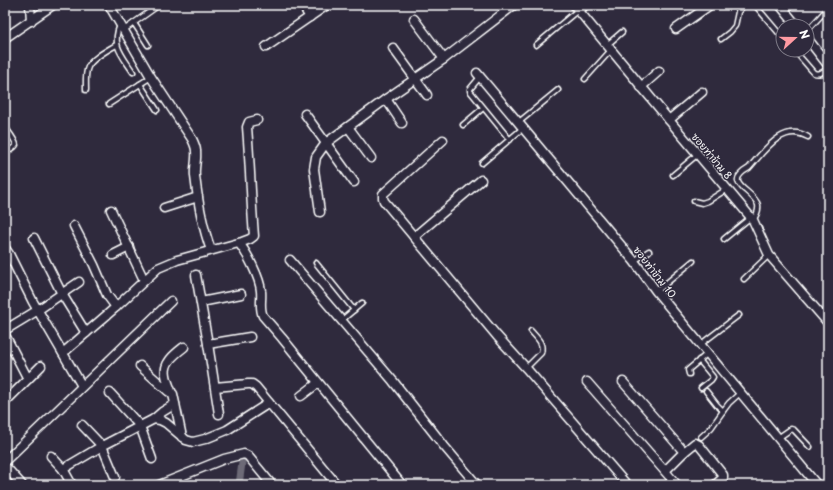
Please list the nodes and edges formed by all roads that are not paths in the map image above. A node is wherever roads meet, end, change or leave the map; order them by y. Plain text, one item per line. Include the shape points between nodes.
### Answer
1 (30, 5) edge
2 (53, 5) edge
3 (109, 5) edge
4 (159, 5) edge
5 (302, 5) edge
6 (327, 5) edge
7 (514, 5) edge
8 (588, 5) edge
9 (710, 5) edge
10 (744, 5) edge
11 (755, 5) edge
12 (780, 5) edge
13 (792, 5) edge
14 (828, 8) edge
15 (577, 9) edge
16 (788, 9) dead end
17 (310, 17) junction
18 (791, 18) edge
19 (414, 19) dead end
20 (31, 21) junction
21 (815, 22) edge
22 (134, 23) junction
23 (122, 27) junction
24 (676, 29) dead end
25 (775, 29) edge
26 (622, 32) dead end
27 (5, 38) edge
28 (721, 39) dead end
29 (116, 45) junction
30 (148, 45) dead end
31 (536, 45) dead end
32 (266, 48) dead end
33 (393, 48) dead end
34 (609, 48) junction
35 (815, 48) edge
36 (801, 58) edge
37 (444, 59) junction
38 (828, 65) edge
39 (828, 68) edge
40 (659, 71) dead end
41 (133, 72) dead end
42 (478, 75) joint
43 (151, 77) junction
44 (415, 79) junction
45 (585, 79) dead end
46 (140, 84) junction
47 (641, 87) junction
48 (86, 90) dead end
49 (558, 90) dead end
50 (702, 92) dead end
51 (427, 95) dead end
52 (386, 99) junction
53 (108, 104) dead end
54 (484, 108) junction
55 (157, 110) dead end
56 (305, 114) dead end
57 (257, 120) dead end
58 (669, 120) junction
59 (402, 123) dead end
60 (463, 125) dead end
61 (521, 125) junction
62 (5, 127) edge
63 (348, 127) junction
64 (808, 137) dead end
65 (443, 140) dead end
66 (510, 140) junction
67 (326, 143) junction
68 (5, 153) edge
69 (698, 154) junction
70 (371, 158) dead end
71 (482, 163) dead end
72 (673, 175) dead end
73 (482, 180) dead end
74 (354, 182) dead end
75 (727, 189) junction
76 (198, 197) junction
77 (694, 200) dead end
78 (164, 208) dead end
79 (111, 210) dead end
80 (320, 212) dead end
81 (752, 219) junction
82 (74, 226) dead end
83 (414, 237) junction
84 (34, 238) dead end
85 (724, 239) dead end
86 (239, 243) junction
87 (129, 247) junction
88 (5, 248) edge
89 (211, 250) junction
90 (649, 251) dead end
91 (113, 255) dead end
92 (769, 255) junction
93 (290, 260) dead end
94 (634, 261) junction
95 (693, 261) dead end
96 (316, 263) dead end
97 (196, 275) dead end
98 (744, 279) dead end
99 (144, 280) junction
100 (78, 282) dead end
101 (656, 292) junction
102 (62, 294) junction
103 (241, 294) dead end
104 (171, 301) dead end
105 (201, 302) junction
106 (362, 303) dead end
107 (116, 307) junction
108 (38, 310) junction
109 (354, 310) junction
110 (739, 315) dead end
111 (342, 320) junction
112 (828, 323) edge
113 (5, 330) edge
114 (531, 330) dead end
115 (86, 332) junction
116 (5, 335) edge
117 (250, 337) dead end
118 (208, 344) junction
119 (701, 344) junction
120 (184, 347) dead end
121 (63, 353) junction
122 (708, 353) junction
123 (699, 360) junction
124 (40, 366) dead end
125 (140, 366) dead end
126 (526, 368) junction
127 (689, 374) dead end
128 (28, 379) junction
129 (587, 382) dead end
130 (623, 382) dead end
131 (318, 383) junction
132 (82, 386) junction
133 (215, 387) junction
134 (701, 388) dead end
135 (706, 391) dead end
136 (740, 392) junction
137 (110, 393) dead end
138 (173, 394) junction
139 (301, 396) dead end
140 (5, 402) edge
141 (269, 403) junction
142 (175, 404) junction
143 (723, 411) junction
144 (219, 414) dead end
145 (154, 419) junction
146 (82, 425) dead end
147 (140, 426) junction
148 (182, 437) junction
149 (701, 437) dead end
150 (778, 438) junction
151 (102, 446) junction
152 (810, 447) dead end
153 (684, 452) junction
154 (51, 456) dead end
155 (152, 458) dead end
156 (5, 461) edge
157 (5, 466) edge
158 (63, 469) junction
159 (665, 471) junction
160 (115, 477) dead end
161 (22, 485) edge
162 (72, 485) edge
163 (159, 485) edge
164 (272, 485) edge
165 (337, 485) edge
166 (402, 485) edge
167 (477, 485) edge
168 (627, 485) edge
169 (677, 485) edge
170 (715, 485) edge
171 (817, 485) edge

1 - 20 street
2 - 20 street
3 - 23 street
4 - 22 lane
5 - 17 street
6 - 17 street
7 - 37 street
8 - 15 lane
9 - 24 street
10 - 28 lane via 738,12 735,26
11 - 25 lane
12 - 18 street
13 - 16 lane
14 - 21 lane
15 - 31 lane
15 - 34 street, ซอยท่าข้าม 8
17 - 32 street
19 - 37 street
20 - 27 street
22 - 23 lane
22 - 30 lane
23 - 29 lane via 117,31
23 - 43 street
26 - 34 lane
29 - 41 lane
29 - 48 lane via 91,63 88,68
33 - 44 street
34 - 45 lane
34 - 47 street, ซอยท่าข้าม 8
35 - 38 street
36 - 39 lane via 814,73 821,73
37 - 44 street
40 - 47 street
42 - 54 lane via 470,91
42 - 61 street, ซอยท่าข้าม 10
43 - 46 lane
43 - 76 street via 195,146
44 - 51 street
44 - 52 street
46 - 53 lane
46 - 55 lane
47 - 58 street, ซอยท่าข้าม 8
49 - 61 lane
50 - 58 street
52 - 59 street
52 - 63 street
54 - 60 lane
54 - 66 lane
56 - 67 street
57 - 86 street via 249,122 247,126 254,236
58 - 69 street, ซอยท่าข้าม 8
61 - 66 lane
61 - 94 street, ซอยท่าข้าม 10
62 - 68 lane via 16,144
63 - 67 street
63 - 70 street
64 - 81 lane via 801,132 777,138 739,177 740,186 752,195 758,205 757,213
65 - 83 street via 383,195 384,201
66 - 71 lane
67 - 74 street
67 - 80 street via 316,157 314,168
69 - 72 lane
69 - 75 street, ซอยท่าข้าม 8
73 - 83 street
75 - 77 lane via 702,204
75 - 81 street, ซอยท่าข้าม 8
76 - 78 street
76 - 89 street
79 - 87 street
81 - 85 lane
81 - 92 street, ซอยท่าข้าม 8
82 - 107 street via 107,294
83 - 126 street
84 - 102 street
86 - 89 street
86 - 131 street via 260,286 261,313
87 - 91 street
87 - 99 street
88 - 108 street
89 - 99 street via 164,265
90 - 94 lane
92 - 98 lane
92 - 112 street, ซอยท่าข้าม 8
93 - 111 street
94 - 101 street, ซอยท่าข้าม 10
95 - 101 lane
96 - 109 lane
97 - 105 street
99 - 107 street
100 - 102 street
101 - 119 street, ซอยท่าข้าม 10
102 - 108 street
102 - 115 street
103 - 105 street
104 - 132 street
105 - 118 street
106 - 109 lane
107 - 115 street
108 - 113 street
108 - 121 street
109 - 111 lane
110 - 119 lane
111 - 167 street
114 - 126 lane via 541,342 542,353
115 - 121 street
116 - 128 street
117 - 118 street
118 - 133 street
119 - 122 street, ซอยท่าข้าม 10
120 - 138 street via 170,359 165,369
121 - 132 street
122 - 123 lane
122 - 136 street, ซอยท่าข้าม 10
123 - 127 lane via 688,370
123 - 134 lane via 713,377
124 - 128 street
125 - 138 street
126 - 168 street
128 - 140 street
129 - 159 street
130 - 153 street
131 - 139 street
131 - 166 street
132 - 156 street
133 - 141 street via 252,384
133 - 144 street
135 - 143 lane
136 - 143 lane
136 - 150 street, ซอยท่าข้าม 10
137 - 147 street
138 - 142 street
141 - 148 street via 227,430 212,436 193,442
141 - 165 street
142 - 145 street
142 - 148 street
143 - 149 lane
145 - 147 street
145 - 148 street via 166,423
146 - 151 street
147 - 151 street
147 - 155 street
150 - 152 lane via 791,429
150 - 171 street, ซอยท่าข้าม 10
151 - 158 street
151 - 160 street
153 - 159 street
153 - 170 street via 697,444 723,475
154 - 158 street
157 - 161 street
158 - 162 street
159 - 169 street
163 - 164 street via 224,459 244,454

